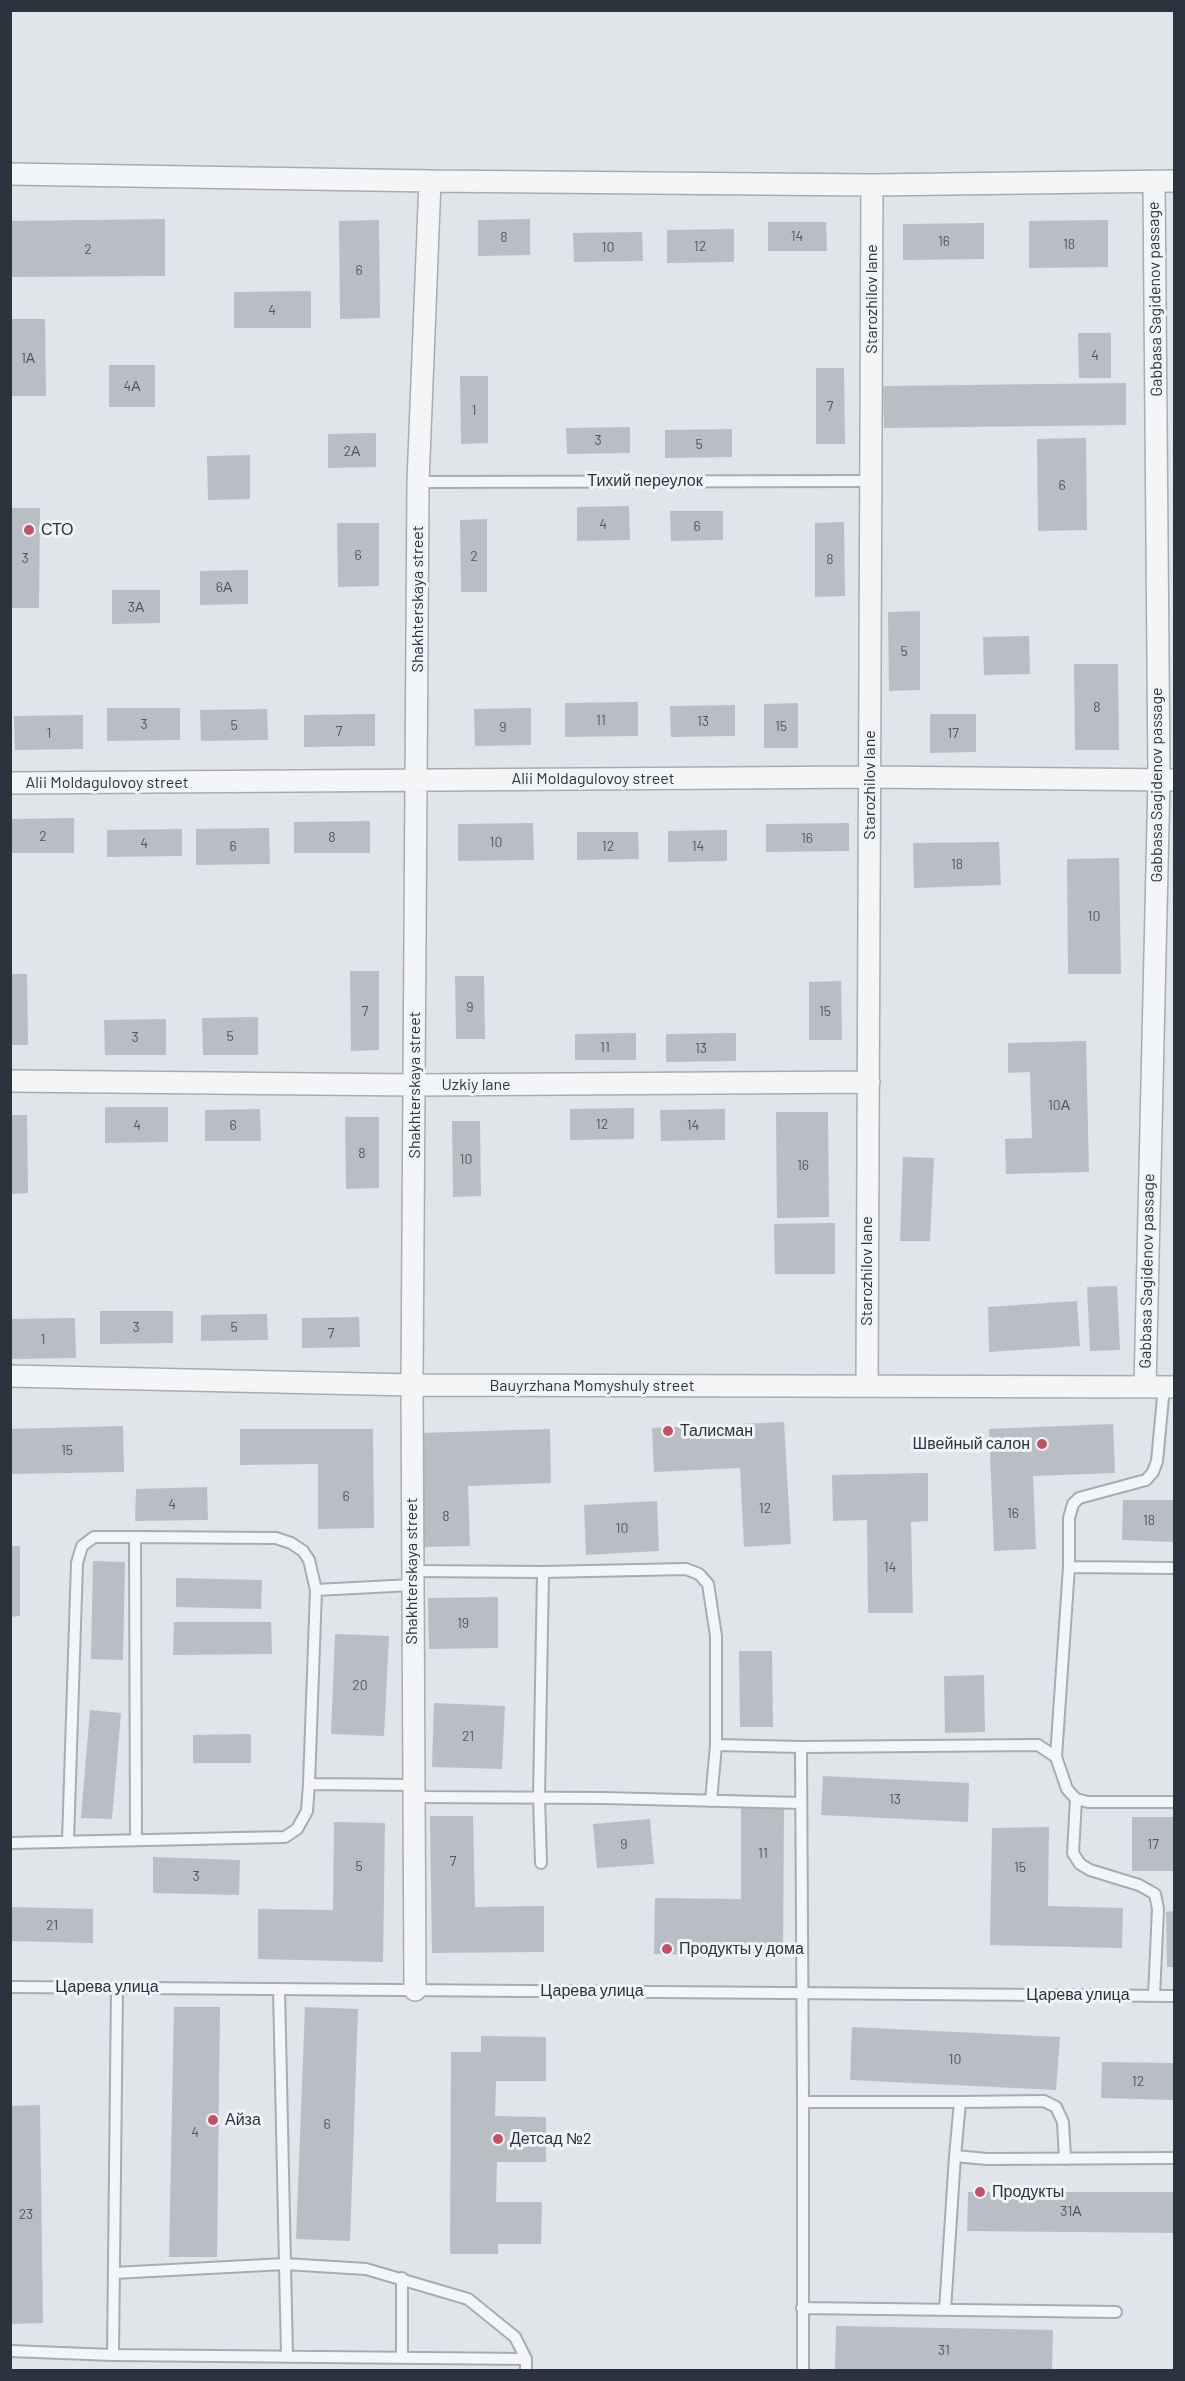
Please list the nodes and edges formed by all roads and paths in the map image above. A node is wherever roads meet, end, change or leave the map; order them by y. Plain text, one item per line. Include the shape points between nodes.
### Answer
1 (10, 174) edge
2 (430, 181) junction
3 (1164, 182) edge
4 (872, 185) junction
5 (872, 481) junction
6 (418, 482) junction
7 (870, 777) junction
8 (1167, 780) edge
9 (416, 781) junction
10 (10, 783) edge
11 (10, 1081) edge
12 (869, 1082) junction
13 (415, 1085) junction
14 (10, 1376) edge
15 (412, 1385) junction
16 (867, 1386) junction
17 (1161, 1387) edge
18 (135, 1537) junction
19 (1069, 1567) junction
20 (1174, 1568) edge
21 (543, 1572) junction
22 (412, 1578) junction
23 (316, 1590) junction
24 (716, 1745) junction
25 (801, 1747) junction
26 (1056, 1757) junction
27 (309, 1784) junction
28 (414, 1791) junction
29 (539, 1797) junction
30 (1076, 1799) junction
31 (711, 1801) junction
32 (1174, 1802) edge
33 (801, 1803) junction
34 (136, 1840) junction
35 (68, 1841) junction
36 (10, 1844) edge
37 (541, 1863) dead end
38 (10, 1987) edge
39 (117, 1988) junction
40 (279, 1989) junction
41 (415, 1990) junction
42 (802, 1993) junction
43 (1154, 1996) junction
44 (1174, 1996) edge
45 (803, 2102) junction
46 (960, 2102) junction
47 (955, 2156) junction
48 (1174, 2158) edge
49 (1065, 2159) junction
50 (285, 2264) junction
51 (114, 2273) junction
52 (402, 2278) junction
53 (802, 2308) junction
54 (945, 2310) junction
55 (1116, 2312) dead end
56 (10, 2350) edge
57 (113, 2355) junction
58 (287, 2356) junction
59 (402, 2358) junction
60 (526, 2365) edge
61 (803, 2370) edge

1 - 2 street
2 - 4 street
2 - 6 street, Shakhterskaya street
3 - 4 street
3 - 8 street, Gabbasa Sagidenov passage
4 - 5 street, Starozhilov lane
5 - 6 lane, Тихий переулок
5 - 7 street, Starozhilov lane
6 - 9 street, Shakhterskaya street
7 - 8 street, Alii Moldagulovoy street
7 - 9 street, Alii Moldagulovoy street
7 - 12 street, Starozhilov lane
8 - 17 street, Gabbasa Sagidenov passage
9 - 10 street, Alii Moldagulovoy street
9 - 13 street, Shakhterskaya street
11 - 13 street, Uzkiy lane
12 - 13 street, Uzkiy lane
12 - 16 street, Starozhilov lane
13 - 15 street, Shakhterskaya street
14 - 15 street, Bauyrzhana Momyshuly street
15 - 16 street, Bauyrzhana Momyshuly street
15 - 22 street, Shakhterskaya street
16 - 17 street, Bauyrzhana Momyshuly street
17 - 19 lane via 1153,1472 1146,1480 1079,1498 1073,1504 1069,1518
18 - 23 lane via 276,1538 303,1551
18 - 34 lane
18 - 35 lane via 94,1537 82,1546 76,1563
19 - 20 lane
19 - 26 lane
21 - 22 lane
21 - 24 lane via 686,1569 699,1574 708,1584 717,1636
21 - 29 lane
22 - 23 lane
22 - 28 street, Shakhterskaya street
23 - 27 lane
24 - 25 lane
24 - 31 lane
25 - 26 lane via 1038,1745
25 - 33 lane
26 - 30 lane via 1067,1789
27 - 28 lane
27 - 34 lane via 307,1811 297,1829 285,1837
28 - 29 lane
28 - 41 street, Shakhterskaya street
29 - 31 lane
29 - 37 lane
30 - 32 lane
30 - 43 lane via 1073,1853 1080,1864 1155,1894 1158,1909
31 - 33 lane
33 - 42 lane
34 - 35 lane
35 - 36 lane
38 - 39 lane, Царева улица
39 - 40 lane, Царева улица
39 - 51 lane
40 - 41 lane, Царева улица
40 - 50 lane
41 - 42 lane, Царева улица
42 - 43 lane, Царева улица
42 - 45 lane
43 - 44 lane, Царева улица
45 - 46 lane
45 - 53 lane
46 - 47 lane
46 - 49 lane via 1044,2101 1056,2107 1063,2122
47 - 49 lane
47 - 54 lane
48 - 49 lane
50 - 51 lane
50 - 52 lane via 366,2269
50 - 58 lane
51 - 57 lane
52 - 59 lane
52 - 60 lane via 468,2299 515,2337
53 - 54 lane
53 - 61 lane
54 - 55 lane
56 - 57 lane
57 - 58 lane
58 - 59 lane
59 - 60 lane

